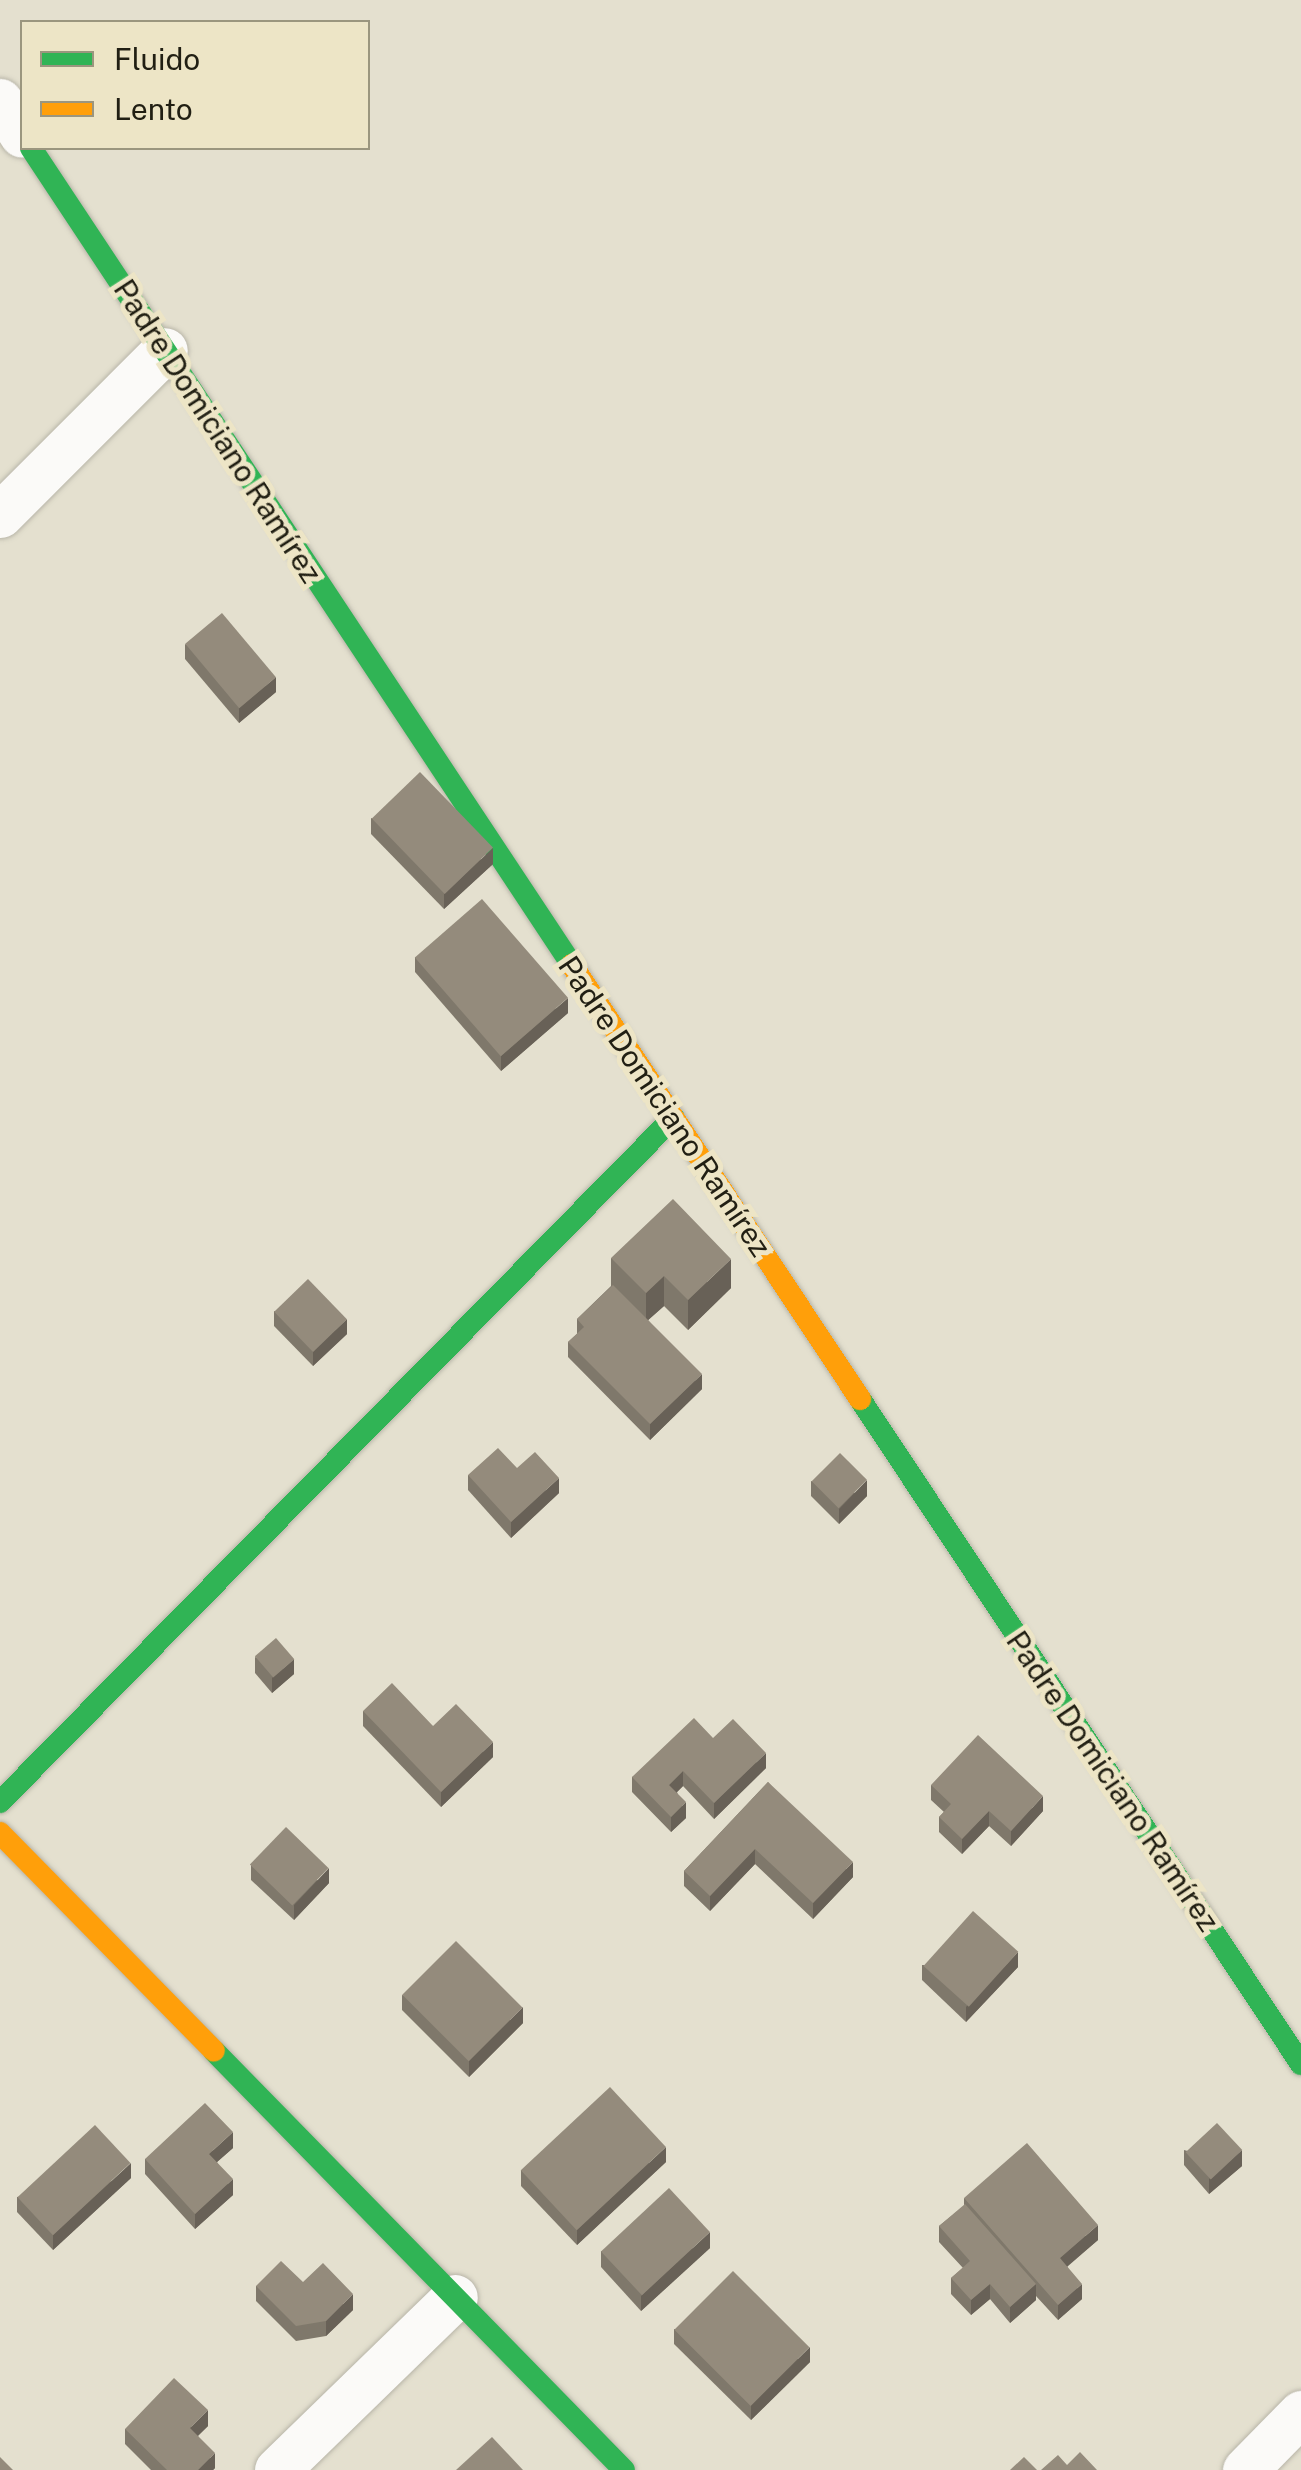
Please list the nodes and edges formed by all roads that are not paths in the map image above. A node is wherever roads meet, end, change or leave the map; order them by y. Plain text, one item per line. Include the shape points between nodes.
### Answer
1 (0, 100) edge
2 (20, 131) edge
3 (32, 150) edge
4 (165, 350) junction
5 (0, 515) edge
6 (673, 1118) junction
7 (0, 1802) edge
8 (0, 1833) edge
9 (1301, 2064) edge
10 (456, 2298) junction
11 (1301, 2414) edge
12 (278, 2470) edge
13 (624, 2470) edge
14 (1245, 2470) edge

1 - 2 street
3 - 4 street, Padre Domiciano Ramírez
4 - 5 street
4 - 6 street, Padre Domiciano Ramírez
6 - 7 street
6 - 9 street, Padre Domiciano Ramírez
8 - 10 street
10 - 12 street
10 - 13 street
11 - 14 street

